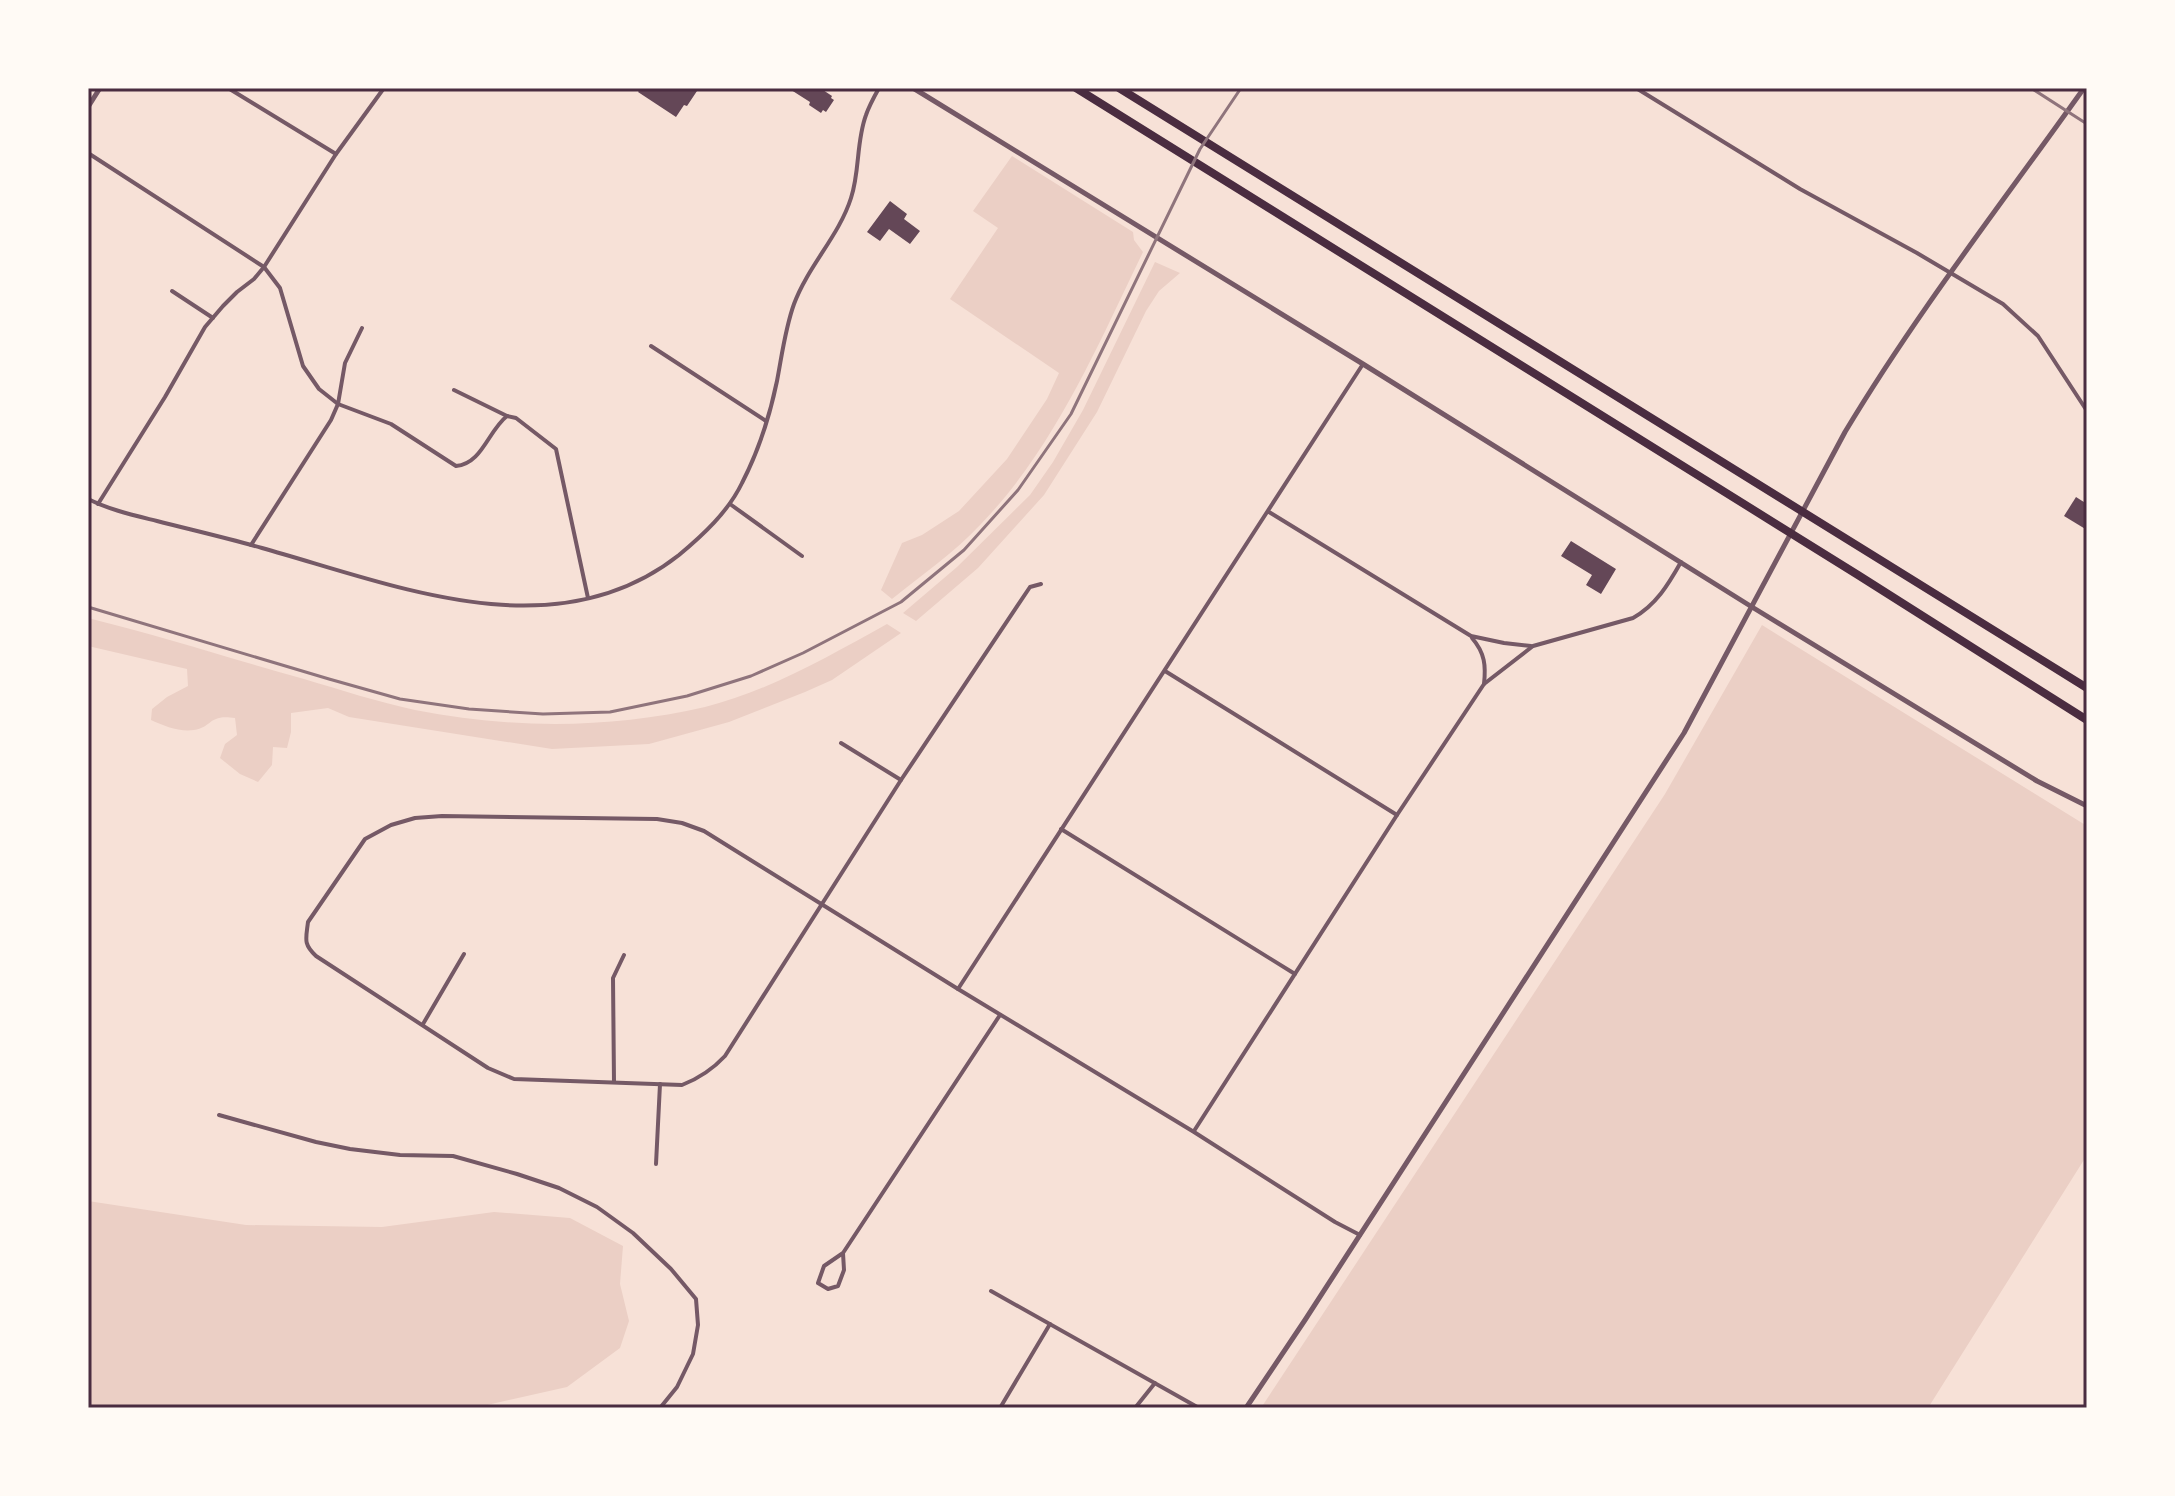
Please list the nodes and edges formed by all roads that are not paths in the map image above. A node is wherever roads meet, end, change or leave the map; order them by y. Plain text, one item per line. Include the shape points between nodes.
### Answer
1 (100, 88) edge
2 (228, 88) edge
3 (384, 88) edge
4 (879, 88) edge
5 (913, 88) edge
6 (1076, 88) edge
7 (1119, 88) edge
8 (1636, 88) edge
9 (2084, 88) edge
10 (88, 107) edge
11 (88, 153) edge
12 (336, 154) junction
13 (264, 267) junction
14 (1949, 273) junction
15 (172, 291) dead end
16 (213, 318) junction
17 (362, 328) dead end
18 (651, 346) dead end
19 (1363, 364) junction
20 (454, 390) dead end
21 (338, 404) junction
22 (2087, 411) edge
23 (507, 416) junction
24 (766, 421) junction
25 (88, 499) edge
26 (98, 504) junction
27 (730, 504) junction
28 (1269, 512) junction
29 (251, 545) junction
30 (802, 556) dead end
31 (1681, 562) junction
32 (1041, 584) dead end
33 (588, 598) junction
34 (1752, 607) junction
35 (1471, 636) junction
36 (1533, 646) junction
37 (1165, 671) junction
38 (1484, 684) junction
39 (2087, 688) edge
40 (2087, 720) edge
41 (841, 743) dead end
42 (901, 780) junction
43 (2087, 806) edge
44 (1397, 815) junction
45 (1061, 829) junction
46 (821, 904) junction
47 (464, 954) dead end
48 (624, 955) dead end
49 (1295, 974) junction
50 (958, 989) junction
51 (1000, 1015) junction
52 (423, 1025) junction
53 (614, 1082) junction
54 (660, 1084) junction
55 (219, 1115) dead end
56 (1194, 1132) junction
57 (656, 1164) dead end
58 (1360, 1235) junction
59 (843, 1253) junction
60 (991, 1291) dead end
61 (1050, 1324) junction
62 (1155, 1383) junction
63 (660, 1408) edge
64 (1000, 1408) edge
65 (1135, 1408) edge
66 (1199, 1408) edge
67 (1246, 1408) edge

1 - 10 street
2 - 12 street
3 - 12 street
4 - 24 street via 865,116 850,202 805,278 787,326
5 - 19 street
6 - 40 highway
7 - 39 highway
8 - 14 street
9 - 14 street
11 - 13 street
12 - 13 street
13 - 16 street
13 - 21 street via 280,288 303,366
14 - 22 street via 2028,325
14 - 34 street via 1872,386
15 - 16 street
16 - 26 street
17 - 21 street via 345,363
18 - 24 street
19 - 28 street
19 - 31 street
20 - 23 street
21 - 23 street via 391,424 456,466 475,459
21 - 29 street
23 - 33 street via 556,449
24 - 27 street
25 - 26 street
26 - 29 street
27 - 30 street
27 - 33 street via 664,567 632,585
28 - 35 street
28 - 37 street
29 - 33 street via 476,604 518,607
31 - 34 street
31 - 36 street via 1646,611
32 - 42 street via 1030,587
34 - 43 street via 2037,781
34 - 58 street via 1658,775
35 - 36 street
35 - 38 street via 1484,659
36 - 38 street
37 - 44 street
37 - 45 street
38 - 44 street
41 - 42 street
42 - 46 street
44 - 49 street
45 - 49 street
45 - 50 street
46 - 50 street
46 - 52 street via 704,831 682,823 442,816 391,825 365,839 308,922 306,938 316,956
46 - 54 street via 715,1068 682,1085
47 - 52 street
48 - 53 street via 613,978
49 - 56 street
50 - 51 street
51 - 56 street
51 - 59 street
52 - 53 street via 505,1077
53 - 54 street
54 - 57 street
55 - 63 street via 350,1149 453,1156 559,1188 597,1207 633,1233 696,1299 693,1354
56 - 58 street
58 - 67 street
59 - 59 street via 838,1286 828,1289 818,1283 824,1266
60 - 61 street
61 - 62 street
61 - 64 street
62 - 65 street
62 - 66 street

